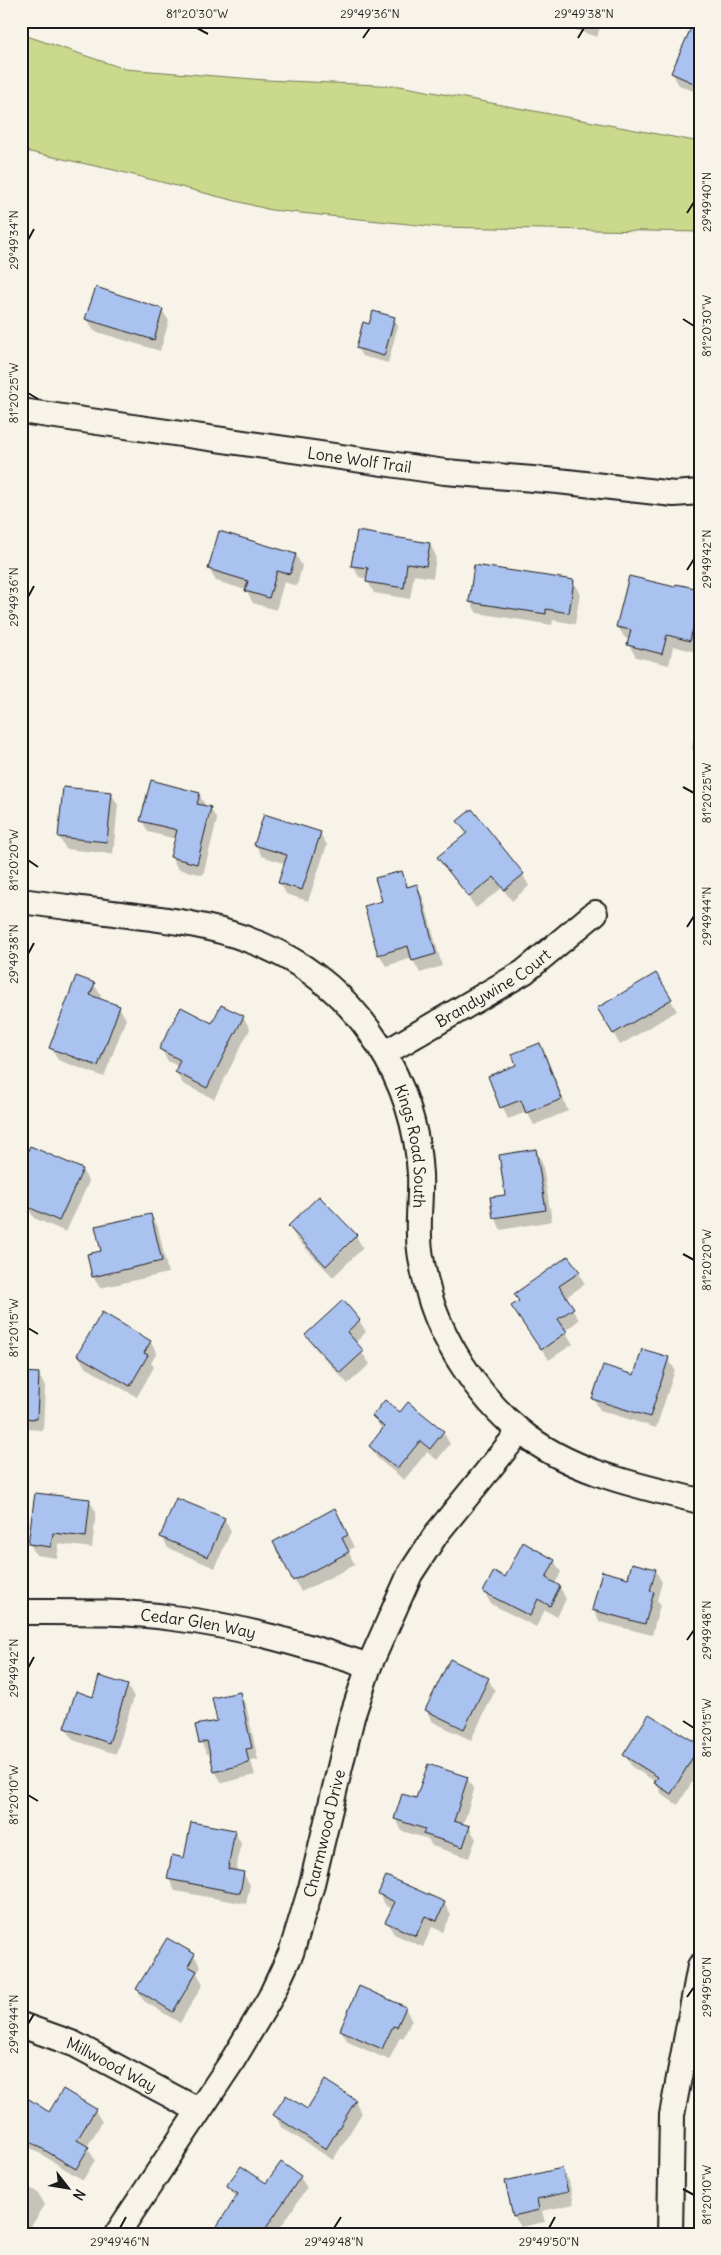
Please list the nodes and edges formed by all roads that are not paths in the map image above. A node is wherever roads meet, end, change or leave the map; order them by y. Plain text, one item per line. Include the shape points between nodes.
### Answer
1 (21, 411) edge
2 (700, 492) edge
3 (21, 901) edge
4 (595, 913) dead end
5 (385, 1053) junction
6 (520, 1431) junction
7 (700, 1501) edge
8 (21, 1612) edge
9 (369, 1666) junction
10 (700, 1966) edge
11 (21, 2025) edge
12 (198, 2110) junction
13 (117, 2234) edge
14 (670, 2234) edge

1 - 2 street, Lone Wolf Trail via 445,472 558,480 674,494
3 - 5 street, Kings Road South via 175,920 245,937 278,952 337,994
4 - 5 street, Brandywine Court via 524,972
5 - 6 street, Kings Road South via 405,1099 414,1131 420,1174 419,1239 434,1310 464,1368
6 - 7 street, Kings Road South via 557,1456 596,1473
6 - 9 street, Charmwood Drive via 437,1533 410,1574
8 - 9 street, Cedar Glen Way via 90,1612 175,1618 276,1638
9 - 12 street, Charmwood Drive via 352,1717 311,1888 291,1953 270,1998 241,2047
10 - 14 street via 672,2115
11 - 12 street, Millwood Way via 74,2044
12 - 13 street, Charmwood Drive

